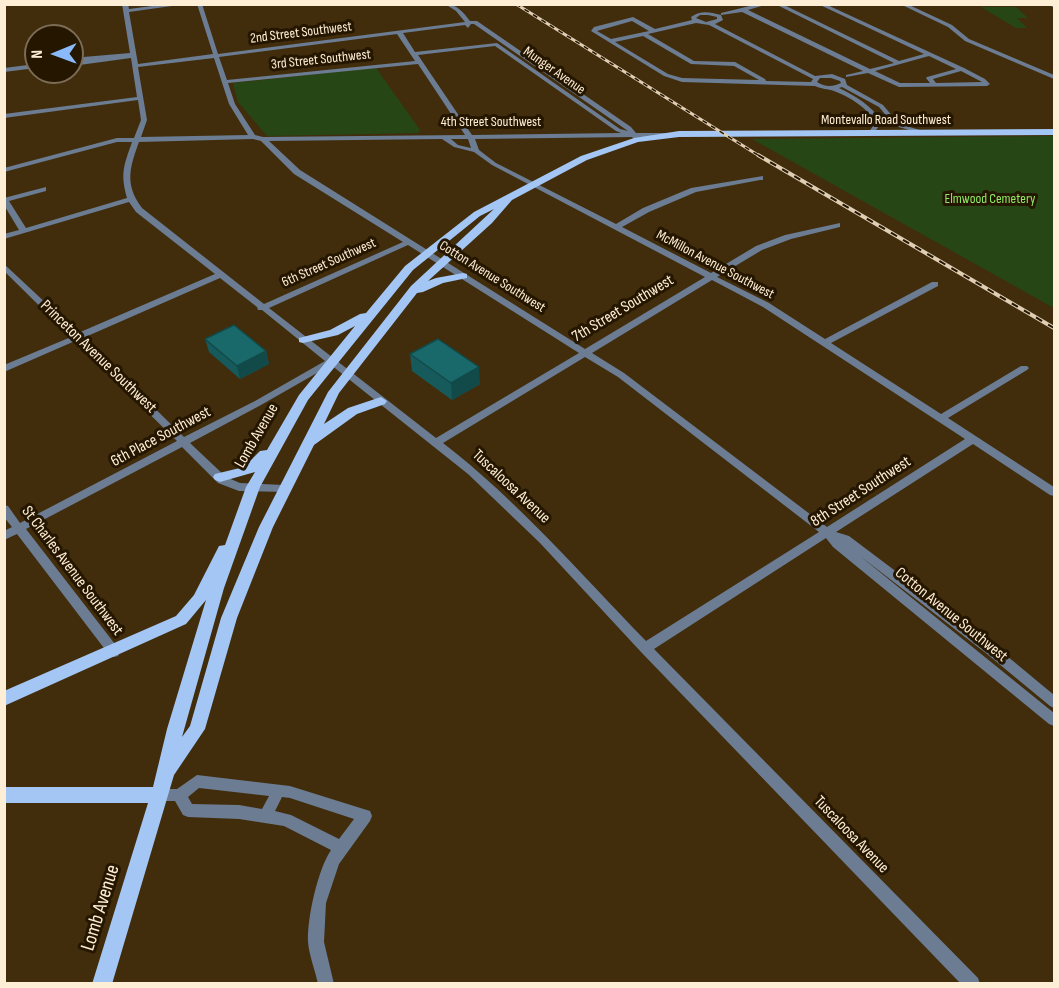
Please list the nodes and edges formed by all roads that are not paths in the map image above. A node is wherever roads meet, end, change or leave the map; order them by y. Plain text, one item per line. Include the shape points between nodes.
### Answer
1 (184, 4) edge
2 (199, 4) edge
3 (447, 4) edge
4 (733, 4) edge
5 (766, 4) edge
6 (795, 4) edge
7 (820, 4) edge
8 (902, 4) edge
9 (780, 6) edge
10 (125, 8) edge
11 (743, 10) junction
12 (719, 17) junction
13 (696, 21) junction
14 (468, 22) junction
15 (709, 23) junction
16 (654, 31) junction
17 (399, 32) junction
18 (644, 34) junction
19 (611, 42) junction
20 (495, 44) junction
21 (133, 54) junction
22 (414, 54) junction
23 (522, 54) junction
24 (929, 54) junction
25 (216, 56) junction
26 (512, 56) junction
27 (84, 61) edge
28 (420, 62) junction
29 (899, 63) junction
30 (136, 66) junction
31 (24, 68) edge
32 (962, 69) junction
33 (4, 70) edge
34 (869, 71) junction
35 (824, 75) junction
36 (1054, 77) edge
37 (842, 80) junction
38 (764, 81) junction
39 (815, 81) junction
40 (225, 82) junction
41 (935, 85) junction
42 (833, 88) junction
43 (575, 91) junction
44 (566, 93) junction
45 (141, 98) junction
46 (238, 115) junction
47 (4, 116) edge
48 (1054, 132) edge
49 (871, 133) junction
50 (927, 133) junction
51 (679, 134) joint
52 (442, 136) junction
53 (468, 136) junction
54 (218, 137) junction
55 (254, 137) junction
56 (634, 138) junction
57 (139, 139) junction
58 (263, 139) junction
59 (476, 151) junction
60 (4, 170) edge
61 (760, 178) dead end
62 (534, 184) junction
63 (43, 189) dead end
64 (511, 196) junction
65 (131, 199) junction
66 (5, 200) edge
67 (837, 225) dead end
68 (615, 228) junction
69 (24, 231) junction
70 (4, 237) edge
71 (408, 242) junction
72 (426, 253) junction
73 (442, 263) junction
74 (4, 266) edge
75 (219, 275) junction
76 (463, 276) junction
77 (711, 276) junction
78 (935, 284) dead end
79 (407, 297) junction
80 (261, 308) junction
81 (371, 312) junction
82 (77, 338) junction
83 (303, 340) junction
84 (825, 343) junction
85 (586, 353) junction
86 (330, 362) junction
87 (1024, 368) dead end
88 (4, 369) edge
89 (346, 374) junction
90 (381, 400) junction
91 (941, 418) junction
92 (284, 432) junction
93 (973, 439) junction
94 (184, 442) junction
95 (435, 443) junction
96 (306, 446) junction
97 (220, 477) junction
98 (253, 488) junction
99 (284, 489) junction
100 (1054, 492) edge
101 (4, 509) edge
102 (240, 522) junction
103 (19, 528) junction
104 (828, 533) junction
105 (4, 536) edge
106 (645, 648) junction
107 (114, 652) junction
108 (4, 699) edge
109 (1054, 702) edge
110 (1054, 720) edge
111 (165, 776) junction
112 (279, 790) junction
113 (4, 795) edge
114 (159, 795) junction
115 (179, 795) junction
116 (265, 817) junction
117 (342, 848) junction
118 (102, 984) edge
119 (326, 984) edge
120 (972, 984) edge

1 - 10 street
2 - 25 street
3 - 14 street, Munger Avenue
4 - 11 street
5 - 11 street
6 - 9 street
7 - 24 street
8 - 36 street via 940,21 967,40
9 - 29 street
10 - 21 street
11 - 12 street
11 - 34 street
12 - 13 street via 696,15
12 - 15 street
12 - 35 street
13 - 15 street
13 - 16 street
14 - 17 street, 2nd Street Southwest
14 - 20 street, Munger Avenue via 466,25
14 - 23 street, Munger Avenue via 475,22
15 - 39 street
16 - 18 street
16 - 19 street via 633,19 593,29
17 - 22 street, McMillon Avenue Southwest
17 - 25 street, 2nd Street Southwest
18 - 19 street
18 - 38 street via 693,63 735,64
19 - 38 street via 674,78
20 - 22 street
20 - 26 street, Munger Avenue
21 - 27 street
21 - 30 street
22 - 28 street, McMillon Avenue Southwest
23 - 26 street
23 - 43 street, Munger Avenue
24 - 29 street
24 - 32 street
25 - 30 street, 2nd Street Southwest
25 - 40 street
26 - 44 street, Munger Avenue
28 - 40 street, 3rd Street Southwest
28 - 53 street, McMillon Avenue Southwest
29 - 34 street
30 - 45 street
31 - 33 street
32 - 41 street via 930,78
32 - 41 street via 987,84
34 - 37 street
34 - 41 street via 893,84
35 - 37 street
35 - 39 street
37 - 42 street
37 - 50 street via 881,106 897,125
38 - 39 street
39 - 42 street
40 - 46 street
42 - 49 street via 873,112 879,122
43 - 44 street
43 - 56 street, Munger Avenue via 629,128
44 - 56 street, Munger Avenue
45 - 47 street
45 - 57 street via 144,120
46 - 54 street via 235,128
46 - 55 street
48 - 50 main road, Montevallo Road Southwest
49 - 50 main road, Montevallo Road Southwest
49 - 51 main road, Montevallo Road Southwest
51 - 56 main road, Lomb Avenue
52 - 53 street, 4th Street Southwest
52 - 58 street, 4th Street Southwest
52 - 59 street via 456,146
53 - 56 street, 4th Street Southwest
53 - 59 street, McMillon Avenue Southwest
54 - 55 street
54 - 57 street
55 - 58 street
56 - 62 main road, Lomb Avenue
57 - 60 street via 117,140
57 - 65 street via 126,168
58 - 71 street, Cotton Avenue Southwest via 297,172
59 - 62 street, McMillon Avenue Southwest
61 - 68 street via 694,190
62 - 64 main road, Lomb Avenue
62 - 68 street, McMillon Avenue Southwest
63 - 66 street
64 - 72 main road, Lomb Avenue via 477,214
64 - 73 main road, Lomb Avenue
65 - 69 street
65 - 75 street, Tuscaloosa Avenue via 151,222
66 - 69 street
67 - 77 street, 7th Street Southwest via 776,240
68 - 77 street, McMillon Avenue Southwest
69 - 70 street
71 - 72 street, Cotton Avenue Southwest
71 - 80 street, 6th Street Southwest
72 - 73 street, Cotton Avenue Southwest
72 - 81 main road, Lomb Avenue
73 - 76 street, Cotton Avenue Southwest
73 - 79 main road, Lomb Avenue
74 - 82 street, Princeton Avenue Southwest
75 - 80 street, Tuscaloosa Avenue
75 - 82 street
76 - 79 main road via 430,284
76 - 85 street, Cotton Avenue Southwest
77 - 84 street, McMillon Avenue Southwest
77 - 85 street, 7th Street Southwest
78 - 84 street
79 - 89 main road, Lomb Avenue
80 - 83 street, Tuscaloosa Avenue
81 - 83 main road via 334,333
81 - 86 main road, Lomb Avenue
82 - 88 street
82 - 94 street, Princeton Avenue Southwest
83 - 86 street, Tuscaloosa Avenue
84 - 91 street, McMillon Avenue Southwest
85 - 95 street, 7th Street Southwest
85 - 104 street, Cotton Avenue Southwest via 621,375
86 - 89 street, Tuscaloosa Avenue
86 - 92 main road, Lomb Avenue
86 - 94 street, 6th Place Southwest
87 - 91 street
89 - 90 street, Tuscaloosa Avenue
89 - 96 main road, Lomb Avenue
90 - 95 street, Tuscaloosa Avenue
90 - 96 main road via 349,411
91 - 93 street, McMillon Avenue Southwest
92 - 97 main road via 248,471
92 - 98 main road, Lomb Avenue
93 - 100 street, McMillon Avenue Southwest
93 - 104 street, 8th Street Southwest
94 - 97 street, Princeton Avenue Southwest
94 - 103 street, 6th Place Southwest
95 - 106 street, Tuscaloosa Avenue via 472,471 544,540
96 - 99 main road, Lomb Avenue
97 - 98 street, Princeton Avenue Southwest via 239,487
98 - 99 street, Princeton Avenue Southwest
98 - 102 main road, Lomb Avenue
99 - 111 main road, Lomb Avenue via 230,618 197,729
101 - 103 street, St Charles Avenue Southwest
102 - 107 main road via 199,599 181,620
102 - 111 main road, Lomb Avenue via 175,729
103 - 105 street, 6th Place Southwest
103 - 107 street, St Charles Avenue Southwest
104 - 106 street, 8th Street Southwest
104 - 109 street, Cotton Avenue Southwest via 845,539
104 - 110 street, Cotton Avenue Southwest
106 - 120 street, Tuscaloosa Avenue
107 - 108 main road
111 - 114 main road, Lomb Avenue
112 - 115 street via 197,781
112 - 116 street
112 - 117 street via 365,816
113 - 114 main road
114 - 115 street
114 - 118 main road, Lomb Avenue
115 - 116 street via 188,810
116 - 117 street via 286,820
117 - 119 street via 333,860 319,903 316,942

